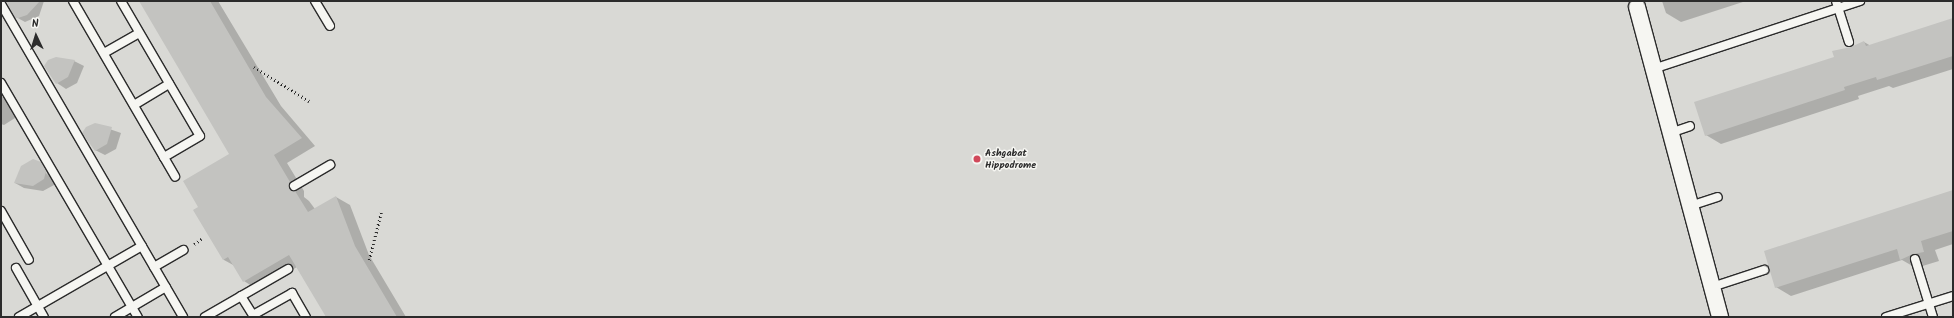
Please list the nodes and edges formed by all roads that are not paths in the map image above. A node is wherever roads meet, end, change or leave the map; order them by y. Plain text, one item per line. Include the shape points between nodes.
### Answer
1 (73, 1) edge
2 (121, 1) edge
3 (315, 1) edge
4 (1860, 1) edge
5 (1, 4) edge
6 (1837, 5) edge
7 (1637, 7) dead end
8 (330, 26) dead end
9 (139, 33) junction
10 (1849, 42) dead end
11 (104, 53) junction
12 (1653, 69) junction
13 (1, 83) edge
14 (169, 84) junction
15 (134, 104) junction
16 (1690, 126) dead end
17 (1670, 133) junction
18 (164, 157) junction
19 (330, 165) dead end
20 (175, 176) dead end
21 (294, 186) dead end
22 (1718, 197) dead end
23 (1690, 206) junction
24 (1, 212) edge
25 (142, 246) junction
26 (183, 250) dead end
27 (1914, 259) dead end
28 (29, 260) dead end
29 (108, 266) junction
30 (154, 266) junction
31 (16, 268) dead end
32 (288, 269) dead end
33 (1764, 270) dead end
34 (166, 287) junction
35 (1712, 287) junction
36 (241, 296) junction
37 (1953, 296) edge
38 (1929, 304) junction
39 (38, 306) junction
40 (132, 307) junction
41 (253, 316) edge
42 (19, 317) edge
43 (44, 317) edge
44 (115, 317) edge
45 (138, 317) edge
46 (184, 317) edge
47 (205, 317) edge
48 (306, 317) edge
49 (1720, 317) edge
50 (1886, 317) edge
51 (1933, 317) edge

1 - 11 lane
2 - 9 lane
3 - 8 lane
4 - 6 lane
5 - 25 lane
6 - 10 lane
6 - 12 lane
7 - 12 street
9 - 11 lane
9 - 14 lane
11 - 15 lane
12 - 17 street
13 - 29 lane
14 - 15 lane
14 - 18 lane via 200,136
15 - 18 lane
16 - 17 lane
17 - 23 street
18 - 20 lane
19 - 21 lane
22 - 23 lane
23 - 35 street
24 - 28 lane
25 - 29 lane
25 - 30 lane
26 - 30 lane
27 - 38 lane
29 - 39 lane
29 - 40 lane
30 - 34 lane
31 - 39 lane
32 - 36 lane
33 - 35 lane
34 - 40 lane
34 - 46 lane
35 - 49 street
36 - 41 lane
36 - 47 lane
37 - 38 lane
38 - 50 lane
38 - 51 lane
39 - 42 lane
39 - 43 lane
40 - 44 lane
40 - 45 lane
41 - 48 lane via 292,293

